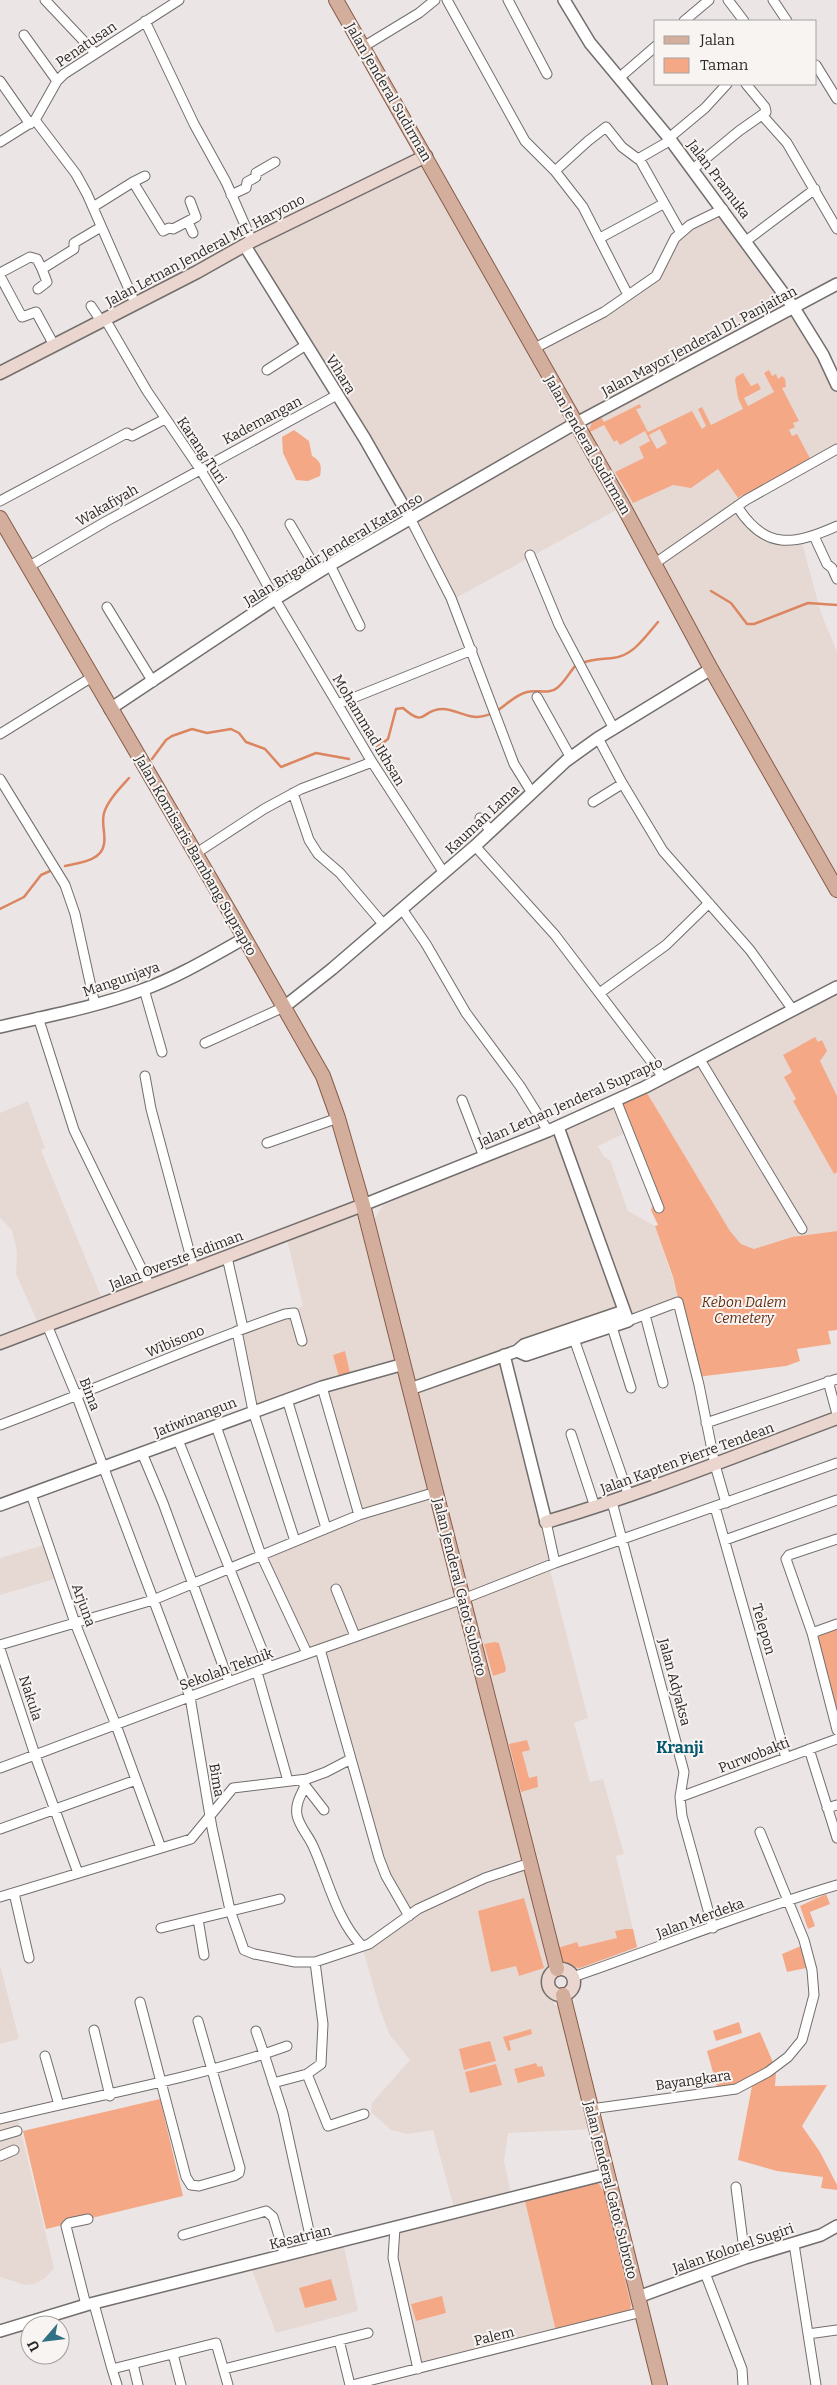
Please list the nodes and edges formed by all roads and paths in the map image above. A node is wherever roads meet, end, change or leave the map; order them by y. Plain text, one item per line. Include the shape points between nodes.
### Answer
1 (45, 0) edge
2 (179, 0) edge
3 (336, 0) edge
4 (435, 0) edge
5 (447, 0) edge
6 (508, 0) edge
7 (564, 0) edge
8 (709, 0) edge
9 (728, 0) edge
10 (773, 0) edge
11 (685, 20) edge
12 (743, 20) edge
13 (786, 20) edge
14 (145, 21) junction
15 (24, 34) dead end
16 (363, 47) junction
17 (654, 48) edge
18 (95, 53) junction
19 (817, 67) edge
20 (548, 74) dead end
21 (619, 78) junction
22 (0, 80) edge
23 (57, 81) junction
24 (726, 85) edge
25 (747, 85) edge
26 (837, 99) edge
27 (762, 115) junction
28 (33, 122) junction
29 (670, 139) junction
30 (0, 142) edge
31 (426, 156) junction
32 (640, 160) junction
33 (275, 162) dead end
34 (693, 169) junction
35 (555, 171) junction
36 (145, 176) dead end
37 (133, 182) junction
38 (815, 189) junction
39 (231, 195) junction
40 (190, 201) dead end
41 (663, 204) junction
42 (94, 207) junction
43 (723, 209) junction
44 (188, 222) junction
45 (101, 227) junction
46 (837, 229) edge
47 (193, 233) dead end
48 (681, 233) junction
49 (600, 238) junction
50 (746, 241) junction
51 (248, 243) junction
52 (42, 269) junction
53 (0, 274) edge
54 (837, 284) edge
55 (38, 289) dead end
56 (628, 295) junction
57 (134, 303) junction
58 (90, 306) dead end
59 (794, 308) junction
60 (103, 320) junction
61 (54, 345) junction
62 (306, 345) junction
63 (533, 349) junction
64 (267, 370) dead end
65 (0, 373) edge
66 (837, 385) edge
67 (337, 395) junction
68 (165, 419) junction
69 (576, 424) junction
70 (837, 449) edge
71 (200, 469) junction
72 (0, 501) edge
73 (738, 506) junction
74 (0, 518) edge
75 (410, 518) junction
76 (290, 524) dead end
77 (837, 526) edge
78 (814, 536) junction
79 (530, 554) dead end
80 (654, 564) junction
81 (330, 565) junction
82 (28, 567) junction
83 (318, 572) junction
84 (837, 579) edge
85 (274, 599) junction
86 (107, 607) dead end
87 (360, 626) dead end
88 (472, 650) junction
89 (711, 669) junction
90 (92, 677) junction
91 (153, 682) junction
92 (537, 697) dead end
93 (338, 704) junction
94 (110, 709) junction
95 (614, 729) junction
96 (0, 734) edge
97 (598, 738) junction
98 (571, 758) junction
99 (372, 762) junction
100 (0, 779) edge
101 (622, 784) junction
102 (293, 793) junction
103 (532, 793) junction
104 (593, 802) dead end
105 (480, 818) dead end
106 (491, 831) junction
107 (475, 846) junction
108 (195, 854) junction
109 (444, 873) junction
110 (837, 890) edge
111 (709, 903) junction
112 (402, 909) junction
113 (384, 925) junction
114 (245, 938) junction
115 (837, 987) edge
116 (144, 989) junction
117 (601, 992) junction
118 (94, 1005) junction
119 (284, 1007) junction
120 (793, 1010) junction
121 (38, 1017) junction
122 (0, 1027) edge
123 (205, 1043) dead end
124 (162, 1052) dead end
125 (700, 1058) junction
126 (145, 1076) dead end
127 (663, 1077) junction
128 (462, 1100) dead end
129 (616, 1100) junction
130 (338, 1118) junction
131 (553, 1129) junction
132 (267, 1143) dead end
133 (484, 1157) junction
134 (363, 1205) junction
135 (659, 1208) dead end
136 (802, 1229) dead end
137 (226, 1257) junction
138 (194, 1269) junction
139 (150, 1286) junction
140 (645, 1315) junction
141 (626, 1316) junction
142 (47, 1326) junction
143 (612, 1327) junction
144 (240, 1329) junction
145 (574, 1339) junction
146 (302, 1341) dead end
147 (0, 1343) edge
148 (517, 1351) junction
149 (504, 1355) junction
150 (404, 1364) junction
151 (833, 1380) edge
152 (663, 1382) dead end
153 (322, 1387) junction
154 (410, 1388) junction
155 (631, 1388) dead end
156 (77, 1397) junction
157 (287, 1399) junction
158 (253, 1411) junction
159 (837, 1416) edge
160 (706, 1423) junction
161 (0, 1425) edge
162 (216, 1426) junction
163 (571, 1434) dead end
164 (178, 1440) junction
165 (142, 1453) junction
166 (837, 1463) edge
167 (715, 1465) junction
168 (102, 1466) junction
169 (436, 1492) junction
170 (31, 1494) junction
171 (629, 1496) junction
172 (837, 1500) edge
173 (612, 1502) junction
174 (726, 1503) junction
175 (0, 1505) edge
176 (594, 1507) junction
177 (715, 1507) junction
178 (359, 1515) junction
179 (546, 1522) junction
180 (326, 1528) junction
181 (837, 1539) edge
182 (622, 1540) junction
183 (725, 1540) junction
184 (295, 1541) junction
185 (260, 1555) junction
186 (555, 1564) junction
187 (230, 1568) junction
188 (193, 1584) junction
189 (336, 1590) dead end
190 (463, 1599) junction
191 (153, 1600) junction
192 (75, 1623) junction
193 (837, 1624) edge
194 (812, 1633) junction
195 (355, 1636) junction
196 (0, 1645) edge
197 (0, 1649) edge
198 (320, 1649) junction
199 (307, 1653) junction
200 (269, 1667) junction
201 (256, 1672) junction
202 (228, 1682) junction
203 (190, 1697) junction
204 (116, 1725) junction
205 (837, 1730) edge
206 (837, 1739) edge
207 (809, 1749) junction
208 (35, 1756) junction
209 (786, 1758) junction
210 (351, 1759) junction
211 (0, 1768) edge
212 (136, 1780) junction
213 (288, 1781) junction
214 (303, 1782) junction
215 (680, 1797) junction
216 (837, 1805) edge
217 (827, 1808) junction
218 (54, 1810) junction
219 (324, 1810) dead end
220 (210, 1816) junction
221 (0, 1829) edge
222 (760, 1832) dead end
223 (837, 1838) edge
224 (161, 1848) junction
225 (530, 1863) junction
226 (78, 1873) junction
227 (837, 1885) edge
228 (14, 1893) junction
229 (0, 1897) edge
230 (280, 1899) dead end
231 (787, 1900) junction
232 (230, 1910) junction
233 (409, 1916) junction
234 (198, 1919) junction
235 (162, 1928) dead end
236 (713, 1928) junction
237 (362, 1946) junction
238 (204, 1955) dead end
239 (30, 1958) dead end
240 (315, 1962) junction
241 (557, 1969) junction
242 (573, 1976) junction
243 (563, 1995) junction
244 (140, 2002) dead end
245 (198, 2021) dead end
246 (94, 2030) dead end
247 (256, 2031) dead end
248 (287, 2046) dead end
249 (264, 2054) junction
250 (45, 2056) dead end
251 (213, 2070) junction
252 (307, 2074) junction
253 (162, 2082) junction
254 (273, 2083) junction
255 (110, 2096) junction
256 (58, 2105) junction
257 (591, 2109) junction
258 (364, 2114) dead end
259 (0, 2119) edge
260 (17, 2131) dead end
261 (0, 2136) edge
262 (14, 2150) dead end
263 (0, 2156) edge
264 (607, 2174) junction
265 (736, 2187) dead end
266 (88, 2219) dead end
267 (837, 2226) edge
268 (395, 2228) junction
269 (183, 2235) dead end
270 (794, 2244) junction
271 (313, 2249) junction
272 (285, 2256) junction
273 (746, 2258) junction
274 (705, 2273) junction
275 (638, 2297) junction
276 (90, 2305) junction
277 (642, 2312) junction
278 (0, 2330) edge
279 (837, 2330) edge
280 (368, 2332) dead end
281 (808, 2334) junction
282 (339, 2340) junction
283 (173, 2354) junction
284 (133, 2364) junction
285 (112, 2368) junction
286 (224, 2369) junction
287 (418, 2369) junction
288 (117, 2385) edge
289 (138, 2385) edge
290 (181, 2385) edge
291 (228, 2385) edge
292 (351, 2385) edge
293 (660, 2385) edge
294 (743, 2385) edge
295 (816, 2385) edge

1 - 18 street
2 - 14 street, Penatusan
3 - 16 main road, Jalan Jenderal Sudirman
4 - 16 street
5 - 35 street via 525,141
6 - 20 street
7 - 21 street, Jalan Pramuka via 590,42
8 - 11 street
9 - 12 street
10 - 13 street
14 - 18 street, Penatusan
14 - 39 street
15 - 23 street
16 - 31 main road, Jalan Jenderal Sudirman
17 - 21 street
18 - 23 street, Penatusan
19 - 26 street
21 - 29 street, Jalan Pramuka
22 - 28 street
23 - 28 street, Penatusan
24 - 29 street
25 - 27 street via 766,109
27 - 34 street
27 - 38 street via 787,143
28 - 30 street, Penatusan
28 - 42 street via 76,174
29 - 32 street
29 - 34 street, Jalan Pramuka
31 - 51 main road, Jalan Letnan Jenderal MT. Haryono
31 - 63 main road, Jalan Jenderal Sudirman
32 - 35 street via 625,149 606,127
32 - 41 street
33 - 39 street via 256,173 246,188
34 - 43 street, Jalan Pramuka
35 - 49 street via 583,207
36 - 37 street
37 - 42 street
37 - 44 street via 161,230
38 - 46 street
38 - 50 street
39 - 51 street
40 - 44 street via 197,216
41 - 48 street
41 - 49 street
42 - 45 street
43 - 48 street
43 - 50 street, Jalan Pramuka
44 - 47 street
45 - 52 street via 74,243 74,248
45 - 57 street
48 - 56 street via 675,238 656,276
49 - 56 street
50 - 59 street, Jalan Pramuka
51 - 57 main road, Jalan Letnan Jenderal MT. Haryono
51 - 62 street, Vihara
52 - 53 street via 37,259 30,257
52 - 55 street via 47,282
53 - 61 street via 22,317 36,312
54 - 59 street, Jalan Mayor Jenderal DI. Panjaitan
56 - 63 street via 604,312
57 - 60 main road, Jalan Letnan Jenderal MT. Haryono
58 - 60 street, Karang Turi
59 - 66 street, Jalan Pramuka via 823,354
59 - 69 street, Jalan Mayor Jenderal DI. Panjaitan
60 - 61 main road, Jalan Letnan Jenderal MT. Haryono
60 - 68 street, Karang Turi
61 - 65 main road, Jalan Letnan Jenderal MT. Haryono
62 - 64 street
62 - 67 street, Vihara
63 - 69 main road, Jalan Jenderal Sudirman
67 - 71 street, Kademangan
67 - 75 street, Vihara
68 - 71 street, Karang Turi
68 - 72 street via 132,436 126,433
69 - 75 street, Jalan Brigadir Jenderal Katamso
69 - 80 main road, Jalan Jenderal Sudirman
70 - 73 street
71 - 82 street, Wakafiyah
71 - 85 street, Karang Turi
73 - 78 street via 755,530 768,538 783,540
73 - 80 street
74 - 82 main road, Jalan Komisaris Bambang Suprapto
75 - 81 street, Jalan Brigadir Jenderal Katamso
75 - 88 street via 451,598
76 - 83 street
77 - 78 street
78 - 84 street
79 - 95 street via 559,625
80 - 89 main road, Jalan Jenderal Sudirman
81 - 83 street, Jalan Brigadir Jenderal Katamso
81 - 87 street
82 - 90 main road, Jalan Komisaris Bambang Suprapto
83 - 85 street, Jalan Brigadir Jenderal Katamso
85 - 91 street, Jalan Brigadir Jenderal Katamso
85 - 93 street, Mohammad Ikhsan
86 - 91 street
88 - 93 street
88 - 103 street via 514,764
89 - 95 street, Kauman Lama
89 - 110 main road, Jalan Jenderal Sudirman
90 - 94 main road, Jalan Komisaris Bambang Suprapto
90 - 96 street
91 - 94 street, Jalan Brigadir Jenderal Katamso
92 - 98 street
93 - 99 street, Mohammad Ikhsan
94 - 108 main road, Jalan Komisaris Bambang Suprapto
95 - 97 street, Kauman Lama
97 - 98 street, Kauman Lama
97 - 101 street
98 - 103 street, Kauman Lama
99 - 102 street
99 - 109 street, Mohammad Ikhsan
100 - 118 street via 65,885 75,914
101 - 104 street
101 - 111 street via 663,851
102 - 108 street
102 - 113 street via 309,840
103 - 106 street, Kauman Lama
105 - 106 street
106 - 107 street, Kauman Lama
107 - 109 street, Kauman Lama
107 - 117 street
108 - 114 main road, Jalan Komisaris Bambang Suprapto
109 - 112 street, Kauman Lama
111 - 117 street via 666,945
111 - 120 street via 750,950
112 - 113 street, Kauman Lama
112 - 131 street via 466,1013
113 - 119 street, Kauman Lama
114 - 116 street, Mangunjaya
114 - 119 main road, Jalan Komisaris Bambang Suprapto
115 - 120 street, Jalan Letnan Jenderal Suprapto
116 - 118 street, Mangunjaya
116 - 124 street
117 - 127 street
118 - 121 street, Mangunjaya
119 - 123 street
119 - 130 main road, Jalan Komisaris Bambang Suprapto via 323,1076
120 - 125 street, Jalan Letnan Jenderal Suprapto
121 - 122 street, Mangunjaya
121 - 139 street via 74,1130
125 - 127 street, Jalan Letnan Jenderal Suprapto
125 - 136 street
126 - 138 street
127 - 129 street, Jalan Letnan Jenderal Suprapto
128 - 133 street
129 - 131 street, Jalan Letnan Jenderal Suprapto
129 - 135 street
130 - 132 street
130 - 134 main road, Jalan Komisaris Bambang Suprapto
131 - 133 street, Jalan Letnan Jenderal Suprapto
131 - 141 street
133 - 134 street, Jalan Letnan Jenderal Suprapto
134 - 137 main road, Jalan Overste Isdiman
134 - 150 main road, Jalan Jenderal Gatot Subroto
137 - 138 main road, Jalan Overste Isdiman
137 - 144 street
138 - 139 main road, Jalan Overste Isdiman
139 - 142 main road, Jalan Overste Isdiman
140 - 141 street
140 - 152 street
140 - 160 street via 678,1302
141 - 143 street
141 - 148 street via 524,1345
142 - 147 main road, Jalan Overste Isdiman
142 - 156 street, Bima
143 - 145 street
143 - 155 street
144 - 146 street, Wibisono via 294,1313
144 - 156 street, Wibisono
144 - 158 street
145 - 148 street via 526,1355
145 - 171 street
148 - 149 street
149 - 154 street
149 - 179 street
150 - 153 street, Jatiwinangun
150 - 154 main road, Jalan Jenderal Gatot Subroto
151 - 159 street
151 - 160 street
153 - 157 street, Jatiwinangun
153 - 178 street
154 - 169 main road, Jalan Jenderal Gatot Subroto
156 - 161 street, Wibisono
156 - 168 street, Bima
157 - 158 street, Jatiwinangun
157 - 180 street
158 - 162 street, Jatiwinangun
158 - 184 street
159 - 167 main road, Jalan Kapten Pierre Tendean
160 - 167 street
162 - 164 street, Jatiwinangun
162 - 185 street
163 - 176 street
164 - 165 street, Jatiwinangun
164 - 187 street
165 - 168 street, Jatiwinangun
165 - 188 street
166 - 174 street, Sekolah Teknik
167 - 171 main road, Jalan Kapten Pierre Tendean
167 - 174 street
168 - 170 street, Jatiwinangun
168 - 191 street, Bima
169 - 178 street
169 - 190 main road, Jalan Jenderal Gatot Subroto
170 - 175 street, Jatiwinangun
170 - 192 street, Arjuna
171 - 173 main road, Jalan Kapten Pierre Tendean
172 - 183 street
173 - 176 main road, Jalan Kapten Pierre Tendean
173 - 182 street, Jalan Adyaksa
174 - 177 street, Sekolah Teknik
176 - 179 main road, Jalan Kapten Pierre Tendean
177 - 182 street, Sekolah Teknik
177 - 183 street, Telepon
178 - 180 street
179 - 186 street
180 - 184 street
181 - 194 street via 789,1555 786,1559
182 - 186 street, Sekolah Teknik
182 - 215 street, Jalan Adyaksa via 684,1772
183 - 209 street, Telepon
184 - 185 street
185 - 187 street
185 - 199 street
186 - 190 street, Sekolah Teknik
187 - 188 street
187 - 200 street
188 - 191 street
188 - 202 street
189 - 195 street
190 - 195 street, Sekolah Teknik
190 - 225 main road, Jalan Jenderal Gatot Subroto
191 - 192 street
191 - 203 street, Bima
192 - 196 street
192 - 204 street, Arjuna
193 - 194 street
194 - 205 street
195 - 198 street, Sekolah Teknik
197 - 208 street, Nakula
198 - 199 street, Sekolah Teknik
198 - 210 street
199 - 200 street, Sekolah Teknik
200 - 201 street, Sekolah Teknik
201 - 202 street, Sekolah Teknik
201 - 213 street
202 - 203 street, Sekolah Teknik
203 - 204 street, Sekolah Teknik
203 - 220 street, Bima
204 - 208 street, Sekolah Teknik
204 - 212 street, Arjuna
206 - 207 street, Purwobakti
207 - 209 street, Purwobakti
207 - 217 street
208 - 211 street, Sekolah Teknik
208 - 218 street, Nakula
209 - 215 street, Purwobakti
210 - 214 street
210 - 233 street via 379,1858
212 - 218 street
212 - 224 street, Arjuna
213 - 214 street
213 - 220 street via 233,1788
214 - 219 street
214 - 237 street via 297,1804 298,1818 343,1919
215 - 236 street, Jalan Adyaksa via 682,1816
216 - 217 street
217 - 223 street
218 - 221 street
218 - 226 street, Nakula
220 - 224 street via 191,1839
220 - 232 street, Bima
222 - 231 street, Bayangkara
224 - 226 street
225 - 233 street, Bima via 485,1878
225 - 241 main road, Jalan Jenderal Gatot Subroto
226 - 228 street
227 - 231 street, Jalan Merdeka
228 - 229 street
228 - 239 street
230 - 232 street
231 - 236 street, Jalan Merdeka
231 - 257 street, Bayangkara via 804,1940 812,1970 814,1995 802,2040 788,2058 736,2089
232 - 234 street
232 - 240 street, Bima via 244,1950 295,1962
233 - 237 street, Bima
234 - 235 street
234 - 238 street
236 - 242 street, Jalan Merdeka
237 - 240 street, Bima
240 - 252 street via 323,2024 323,2056 318,2068
241 - 242 main road
241 - 243 main road via 550,1976 548,1985 553,1992
242 - 243 main road via 571,1990
243 - 257 main road, Jalan Jenderal Gatot Subroto
244 - 253 street
245 - 251 street
246 - 255 street
247 - 249 street
248 - 249 street
249 - 251 street
249 - 254 street
250 - 256 street
251 - 253 street
251 - 253 street via 240,2171 234,2176 199,2186 191,2185 186,2177
252 - 254 street
252 - 258 street via 328,2126
253 - 255 street
254 - 271 street via 283,2113
255 - 256 street
256 - 259 street
257 - 264 main road, Jalan Jenderal Gatot Subroto
260 - 261 street
262 - 263 street
264 - 268 street, Kasatrian
264 - 275 main road, Jalan Jenderal Gatot Subroto
265 - 273 street
266 - 276 street via 66,2226
267 - 270 street, Jalan Kolonel Sugiri
268 - 271 street, Kasatrian
268 - 287 street via 393,2258
269 - 272 street via 266,2211 273,2217
270 - 273 street, Jalan Kolonel Sugiri
270 - 281 street
271 - 272 street, Kasatrian
272 - 276 street, Kasatrian
273 - 274 street, Jalan Kolonel Sugiri
274 - 275 street, Jalan Kolonel Sugiri
274 - 294 street via 742,2369
275 - 277 main road, Jalan Jenderal Gatot Subroto
276 - 278 street, Kasatrian
276 - 285 street
277 - 287 street, Palem
277 - 293 main road, Jalan Jenderal Gatot Subroto
279 - 281 street
280 - 282 street
281 - 295 street
282 - 286 street
282 - 292 street
283 - 284 street
283 - 286 street via 216,2343
283 - 290 street
284 - 285 street
284 - 289 street
285 - 288 street
286 - 291 street
287 - 292 street, Palem

